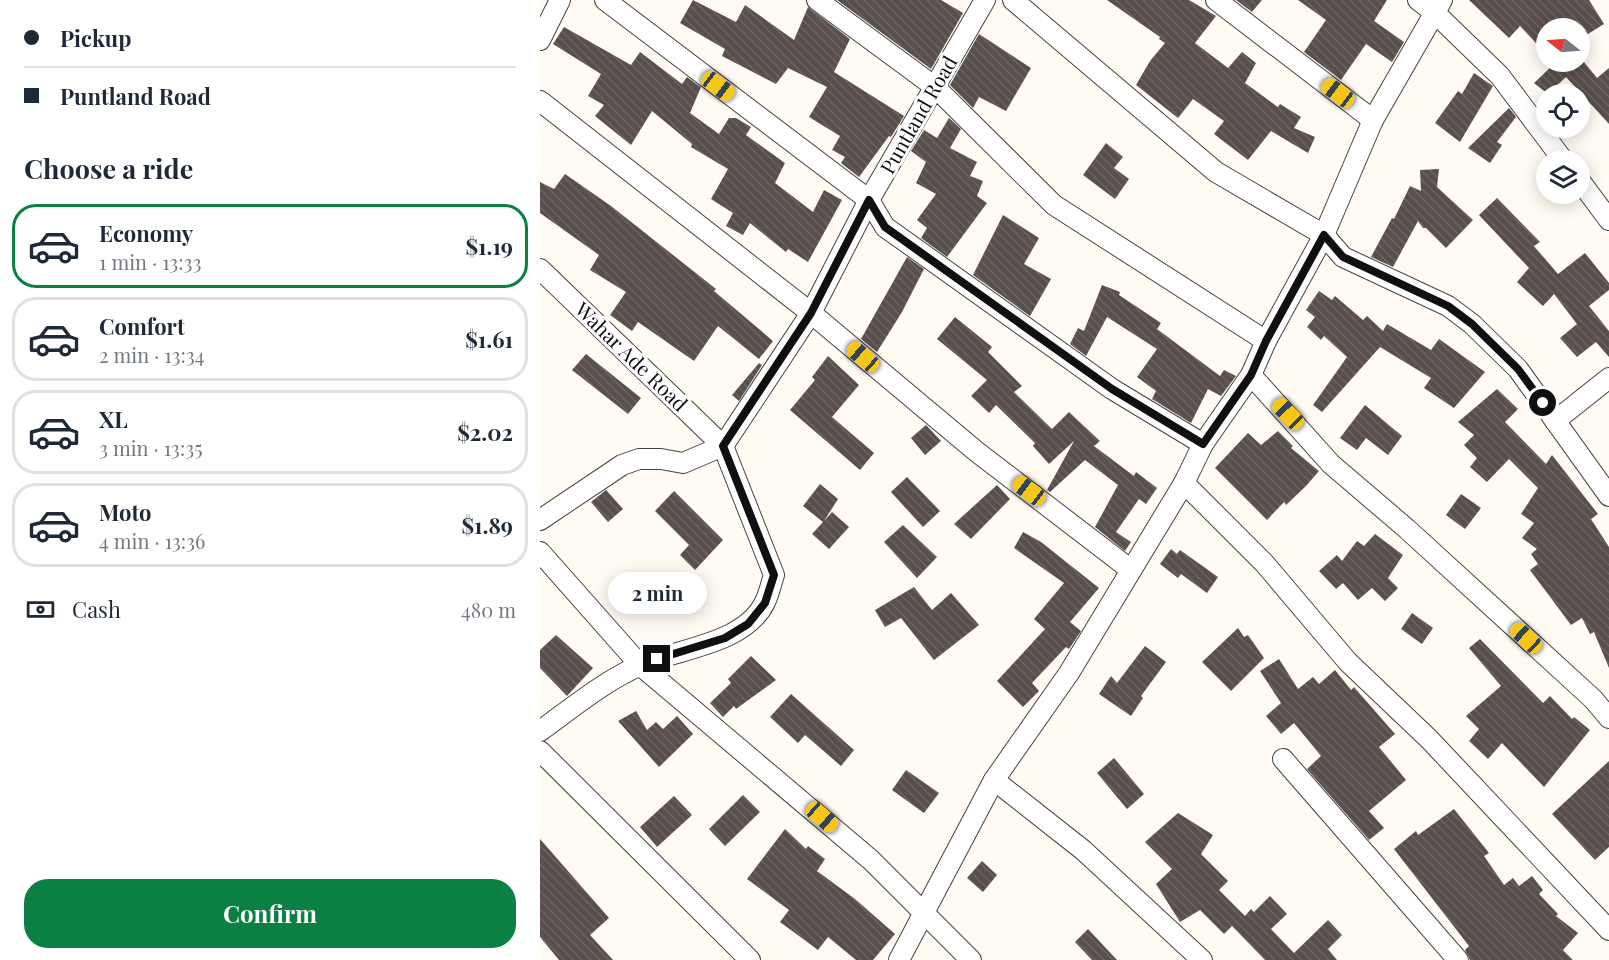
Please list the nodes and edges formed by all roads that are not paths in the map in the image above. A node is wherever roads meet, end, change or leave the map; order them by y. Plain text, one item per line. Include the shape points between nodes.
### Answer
1 (560, 0) edge
2 (605, 0) edge
3 (817, 0) edge
4 (985, 0) edge
5 (1012, 0) edge
6 (1216, 0) edge
7 (1431, 4) edge
8 (540, 40) edge
9 (935, 87) junction
10 (540, 101) edge
11 (1373, 120) junction
12 (1556, 150) edge
13 (1590, 195) edge
14 (869, 200) junction
15 (1609, 220) edge
16 (1324, 235) junction
17 (540, 269) edge
18 (811, 313) junction
19 (1266, 341) junction
20 (1251, 375) junction
21 (1609, 378) edge
22 (1555, 421) junction
23 (1203, 444) junction
24 (723, 446) junction
25 (1184, 483) junction
26 (1609, 496) edge
27 (540, 520) edge
28 (540, 552) edge
29 (1131, 570) junction
30 (640, 665) junction
31 (1609, 718) edge
32 (540, 731) edge
33 (540, 751) edge
34 (1283, 759) dead end
35 (994, 780) junction
36 (924, 914) junction
37 (1609, 930) edge
38 (750, 960) edge
39 (899, 960) edge
40 (971, 960) edge
41 (1202, 960) edge
42 (1458, 960) edge

1 - 8 street
2 - 14 street
3 - 9 street
4 - 9 street, Puntland Road
5 - 16 street via 1216,172
6 - 11 street
7 - 11 street
7 - 12 street via 1506,84
9 - 14 street, Puntland Road
9 - 19 street via 1054,206
10 - 18 street
11 - 16 street
13 - 15 street
14 - 18 street, Puntland Road
14 - 23 street via 885,227 1112,389
16 - 19 street
16 - 22 street via 1343,257 1448,306 1472,324 1518,369
17 - 24 street, Wahar Ade Road
18 - 24 street, Puntland Road
18 - 29 street via 977,452
19 - 20 street
20 - 23 street
20 - 31 street via 1332,464 1560,668
21 - 22 street
22 - 26 street
23 - 25 street
24 - 27 street via 682,463 639,459 622,465
24 - 30 street via 774,575 765,603 748,624 725,638
25 - 29 street
25 - 37 street via 1265,564 1348,663 1429,739
28 - 30 street
29 - 35 street via 1069,674
30 - 32 street via 601,687
30 - 36 street via 871,860
33 - 38 street
34 - 42 street
35 - 36 street
35 - 41 street via 1083,850
36 - 39 street
36 - 40 street

